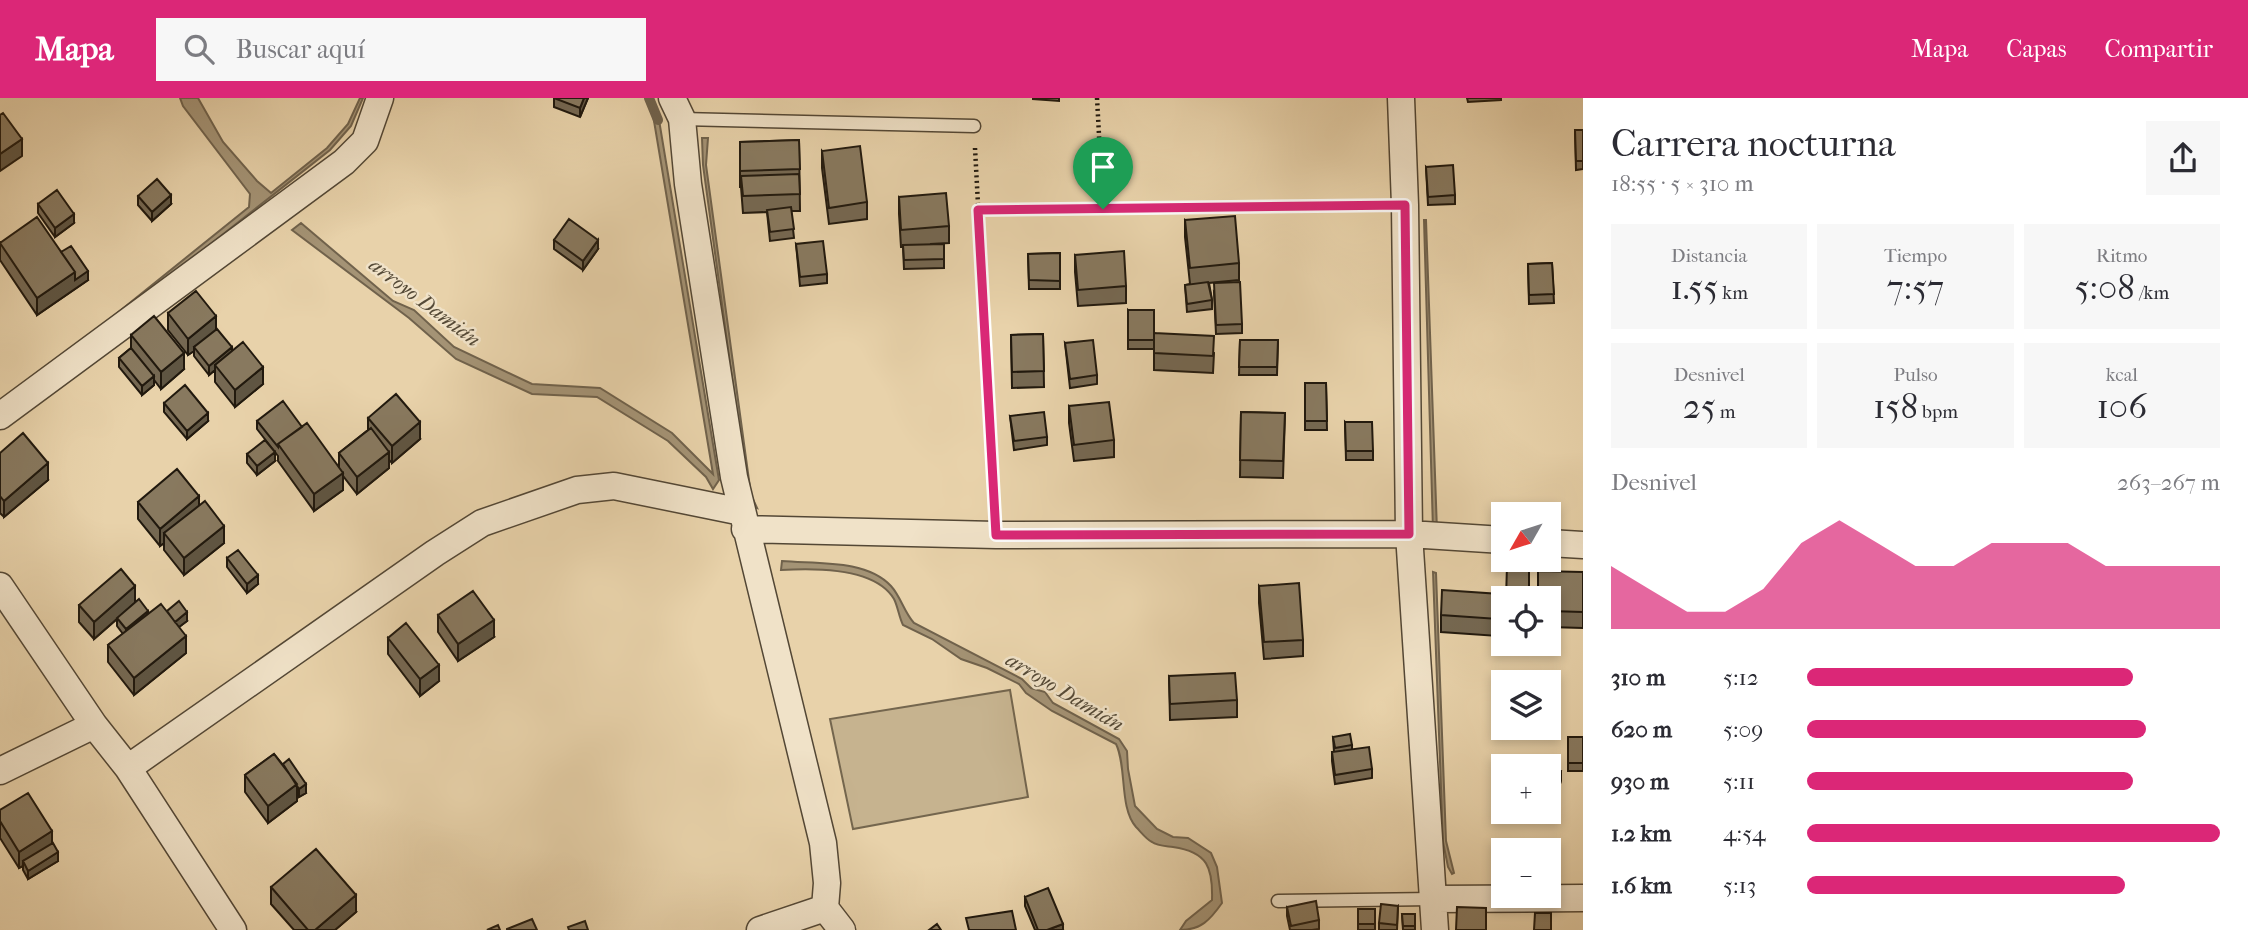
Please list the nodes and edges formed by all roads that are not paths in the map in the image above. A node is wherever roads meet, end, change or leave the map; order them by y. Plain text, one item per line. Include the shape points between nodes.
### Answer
1 (380, 98) edge
2 (1401, 98) edge
3 (677, 109) edge
4 (974, 126) road end
5 (0, 416) edge
6 (744, 520) junction
7 (1409, 534) junction
8 (1491, 539) edge
9 (1561, 544) edge
10 (1583, 545) edge
11 (0, 586) edge
12 (94, 725) junction
13 (128, 768) junction
14 (0, 771) edge
15 (1583, 898) edge
16 (1434, 899) junction
17 (1278, 901) dead end
18 (825, 908) junction
19 (233, 930) edge
20 (760, 930) edge
21 (842, 930) edge
22 (1435, 930) edge

1 - 5 street via 365,141 344,162
2 - 7 street
3 - 4 lane
3 - 6 street
6 - 7 street via 996,535
6 - 13 street via 614,486 577,490 482,523
6 - 18 street via 823,842
7 - 8 street
7 - 16 street
9 - 10 street
11 - 12 street
12 - 13 street
12 - 14 street
13 - 19 street
15 - 16 street
16 - 17 lane
16 - 22 street
18 - 20 street
18 - 21 street

